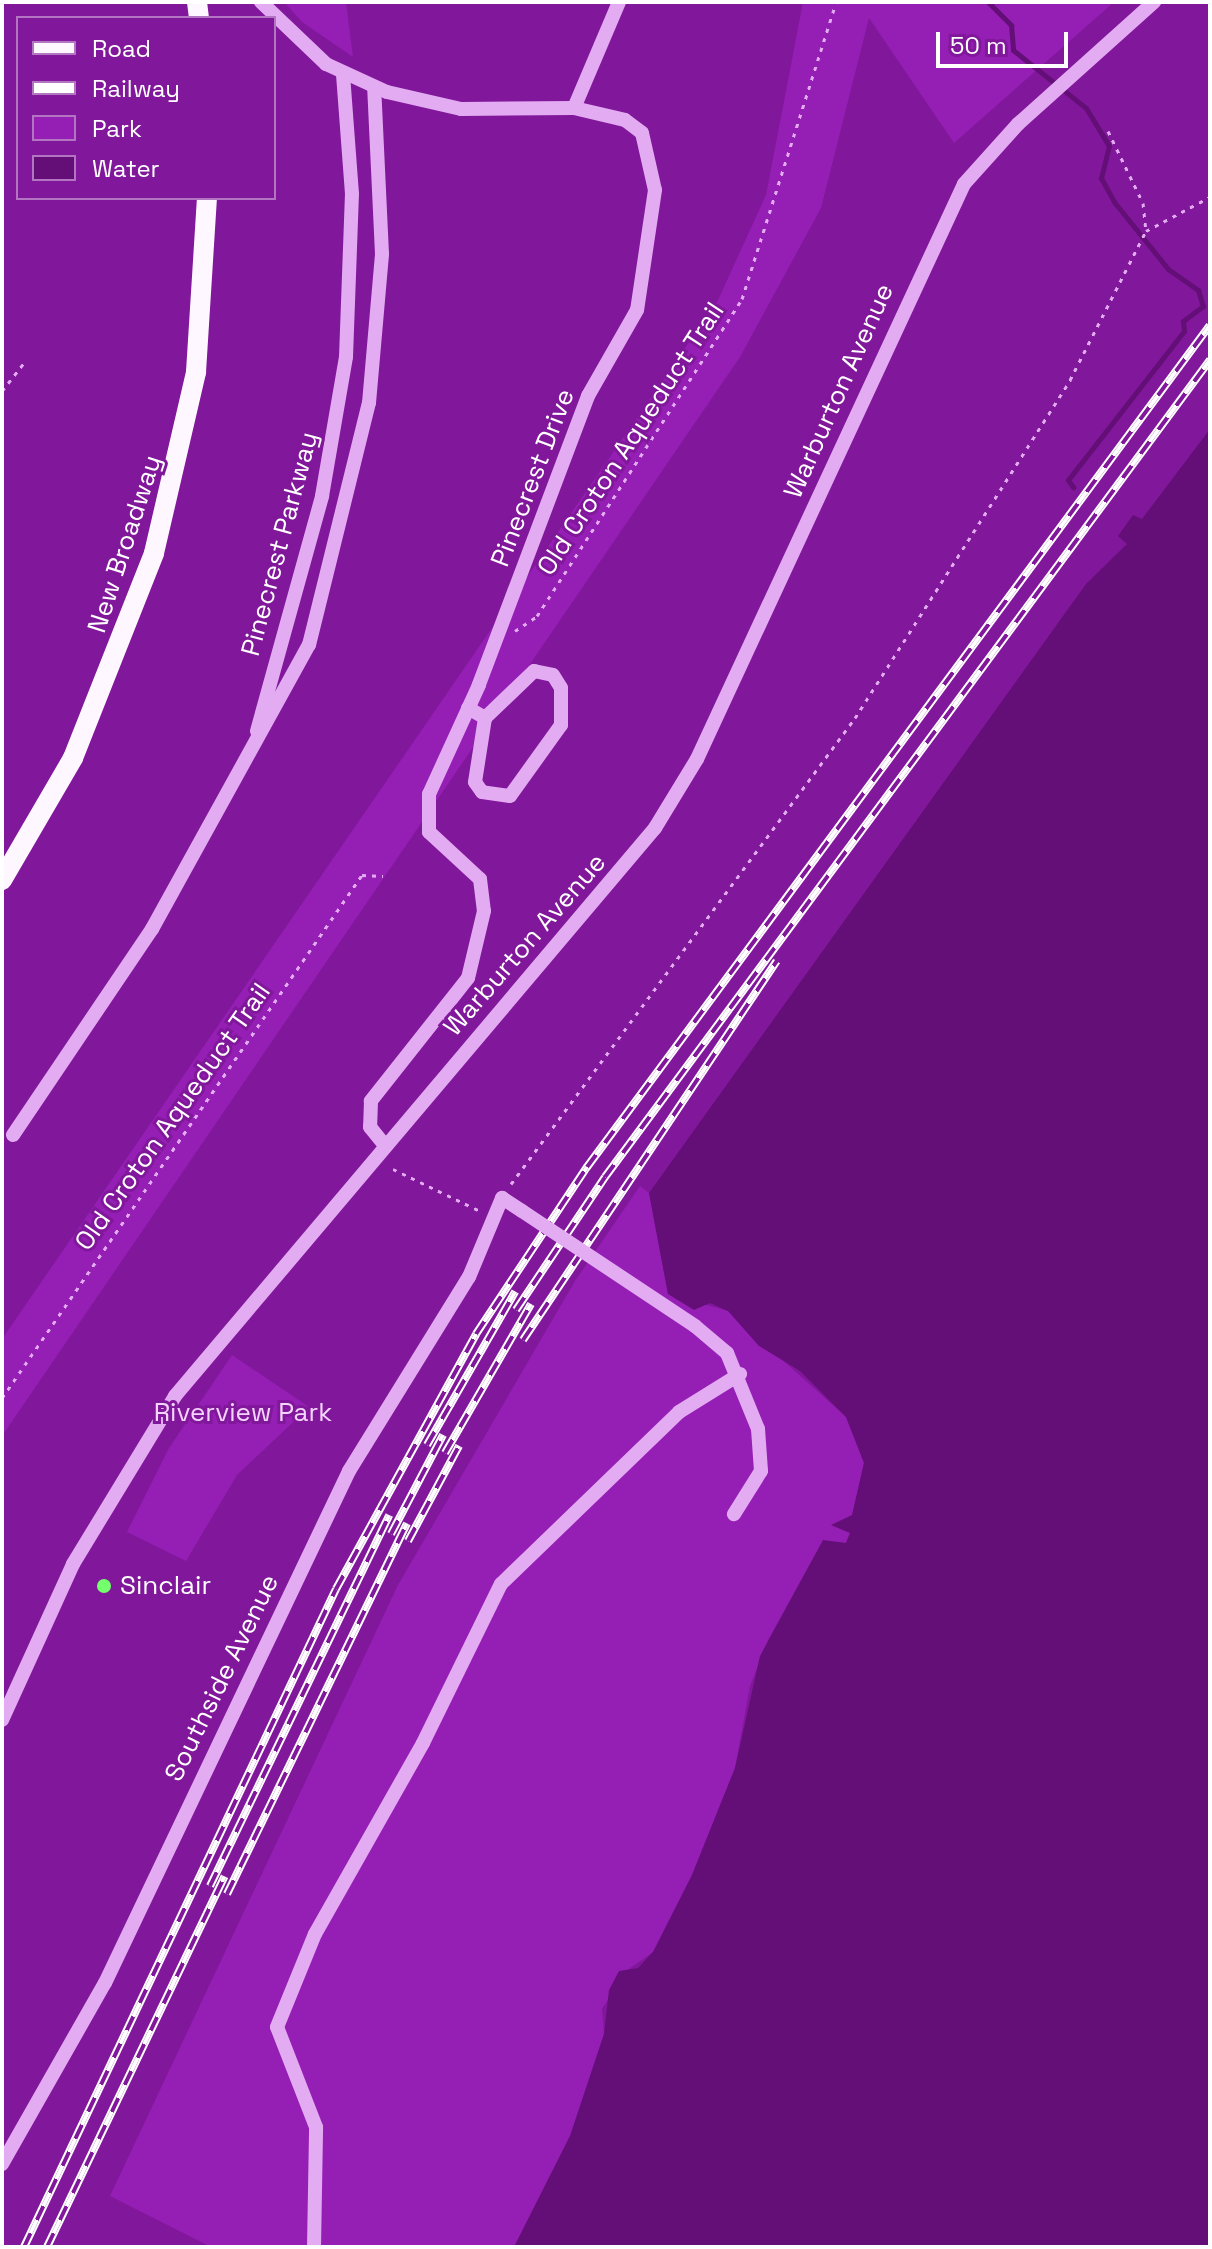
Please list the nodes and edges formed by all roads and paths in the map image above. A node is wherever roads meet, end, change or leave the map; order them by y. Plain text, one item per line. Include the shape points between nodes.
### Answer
1 (261, 2) edge
2 (619, 2) edge
3 (836, 2) edge
4 (1154, 2) edge
5 (343, 75) junction
6 (374, 87) junction
7 (574, 108) junction
8 (1108, 131) dead end
9 (1210, 197) edge
10 (207, 200) edge
11 (1146, 231) junction
12 (24, 363) dead end
13 (2, 391) edge
14 (339, 413) junction
15 (366, 416) junction
16 (495, 643) junction
17 (468, 708) junction
18 (485, 718) junction
19 (256, 736) junction
20 (383, 876) dead end
21 (2, 880) edge
22 (13, 1135) dead end
23 (384, 1144) junction
24 (393, 1169) dead end
25 (502, 1198) junction
26 (468, 1205) dead end
27 (740, 1374) junction
28 (2, 1398) edge
29 (734, 1514) dead end
30 (2, 1720) edge
31 (2, 2164) edge
32 (314, 2247) edge

1 - 5 street, Pinecrest Drive
2 - 7 street
3 - 16 path, Old Croton Aqueduct Trail via 742,299 537,616
4 - 23 street, Warburton Avenue via 997,145 945,215 697,759 655,828
5 - 6 street, Pinecrest Drive
5 - 14 street, Pinecrest Parkway via 352,290
6 - 7 street, Pinecrest Drive via 504,114
6 - 15 street, Pinecrest Parkway via 382,254
7 - 16 street, Pinecrest Drive via 625,120 642,133 655,190 645,275 637,310 588,396
8 - 11 path via 1143,203
9 - 11 path
10 - 21 main road, New Broadway via 194,383 154,553 73,758
11 - 25 path via 1070,380 855,718
12 - 13 path
14 - 15 street
14 - 19 street, Pinecrest Parkway
15 - 19 street, Pinecrest Parkway via 309,645 295,682
16 - 17 street, Pinecrest Drive
17 - 18 street
17 - 23 street, Pinecrest Drive via 425,809 440,846 480,879 484,911 468,978 371,1101 370,1127
18 - 18 street via 534,671 553,675 561,688 561,725 510,796 482,792 475,782
19 - 22 street, Pinecrest Parkway via 152,929
20 - 28 path, Old Croton Aqueduct Trail via 362,875
23 - 30 street, Warburton Avenue via 139,1446 73,1564
24 - 26 path
25 - 27 street, bridge via 695,1326
25 - 31 street, Southside Avenue via 469,1277 349,1471 105,1983
27 - 29 street via 762,1456 754,1485
27 - 32 street via 679,1412 501,1584 423,1743 315,1934 277,2027 316,2127

